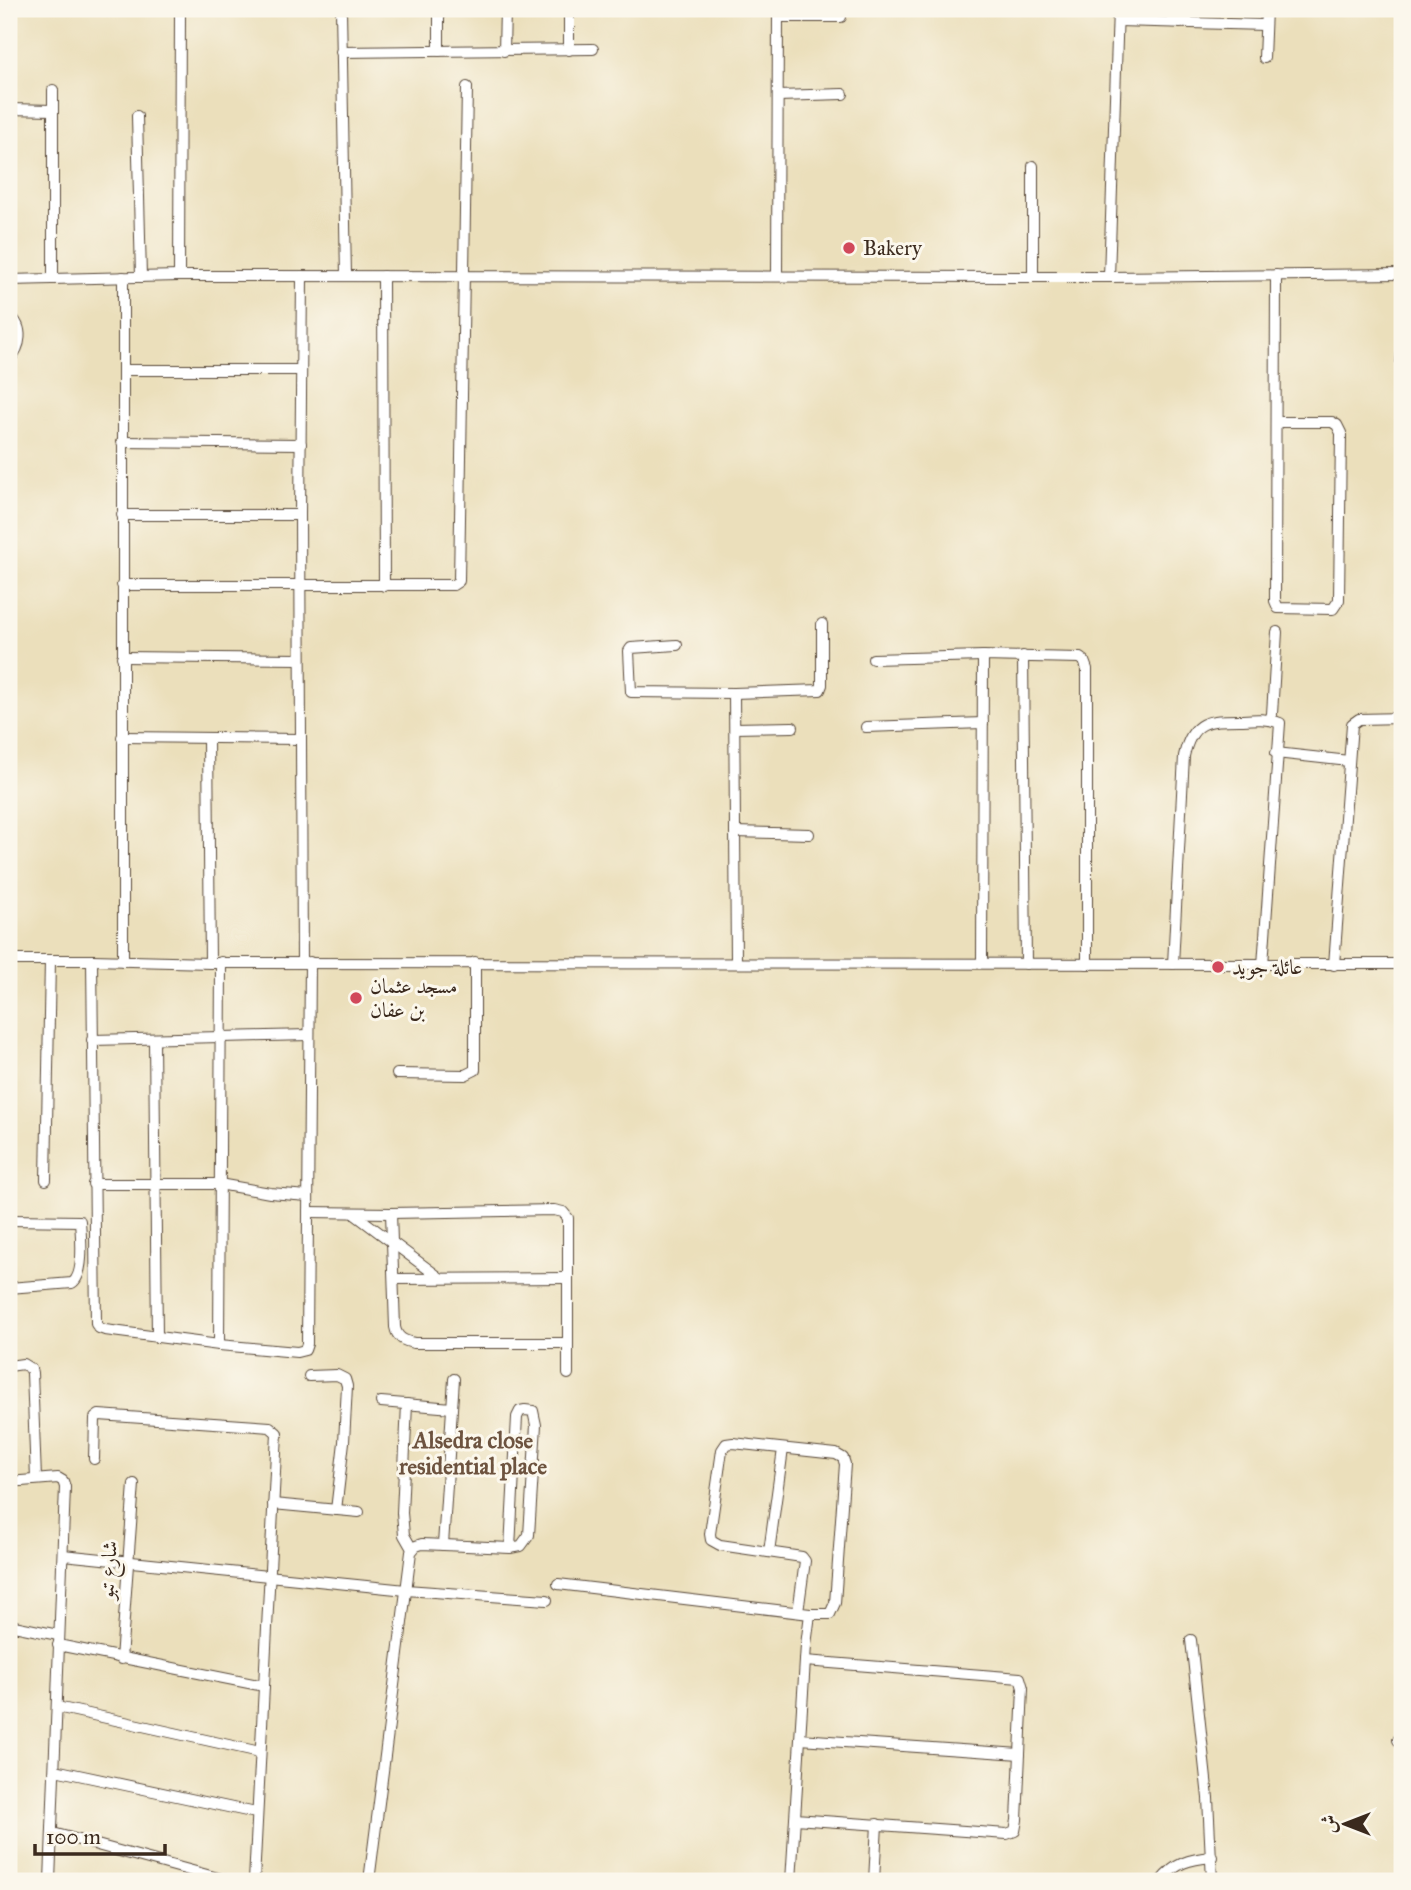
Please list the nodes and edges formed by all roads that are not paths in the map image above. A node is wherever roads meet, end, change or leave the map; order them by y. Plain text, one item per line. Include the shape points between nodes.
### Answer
1 (180, 9) edge
2 (341, 9) edge
3 (439, 9) edge
4 (505, 9) edge
5 (569, 9) edge
6 (1118, 9) edge
7 (1181, 9) edge
8 (1266, 9) edge
9 (778, 13) edge
10 (841, 17) dead end
11 (1118, 21) junction
12 (1180, 23) junction
13 (1265, 25) junction
14 (593, 49) dead end
15 (569, 50) junction
16 (439, 51) junction
17 (504, 51) junction
18 (341, 52) junction
19 (1264, 58) dead end
20 (467, 87) dead end
21 (53, 90) dead end
22 (843, 94) dead end
23 (778, 96) junction
24 (9, 109) edge
25 (53, 110) junction
26 (137, 116) dead end
27 (1033, 166) dead end
28 (1402, 274) edge
29 (777, 275) junction
30 (1276, 275) junction
31 (180, 276) junction
32 (302, 276) junction
33 (345, 276) junction
34 (383, 276) junction
35 (463, 276) junction
36 (1033, 276) junction
37 (123, 277) junction
38 (141, 277) junction
39 (1109, 277) junction
40 (52, 279) junction
41 (9, 280) edge
42 (9, 315) edge
43 (9, 360) edge
44 (123, 370) junction
45 (301, 370) junction
46 (1276, 422) junction
47 (122, 442) junction
48 (300, 444) junction
49 (122, 515) junction
50 (300, 515) junction
51 (122, 584) junction
52 (300, 584) junction
53 (384, 586) junction
54 (822, 624) dead end
55 (1277, 632) dead end
56 (677, 645) dead end
57 (983, 656) junction
58 (1023, 656) junction
59 (122, 657) junction
60 (300, 659) junction
61 (873, 659) dead end
62 (734, 693) junction
63 (1402, 718) edge
64 (1270, 719) junction
65 (983, 723) junction
66 (793, 727) dead end
67 (866, 727) dead end
68 (735, 728) junction
69 (122, 737) junction
70 (208, 738) junction
71 (301, 739) junction
72 (1276, 753) junction
73 (1349, 761) junction
74 (736, 832) junction
75 (809, 834) dead end
76 (9, 960) edge
77 (50, 960) junction
78 (92, 960) junction
79 (123, 961) junction
80 (306, 962) junction
81 (475, 962) junction
82 (736, 962) junction
83 (216, 963) junction
84 (982, 963) junction
85 (1026, 964) junction
86 (1087, 964) junction
87 (1173, 964) junction
88 (1402, 964) edge
89 (1263, 965) junction
90 (1334, 965) junction
91 (309, 1034) junction
92 (220, 1038) junction
93 (92, 1040) junction
94 (155, 1040) junction
95 (397, 1074) dead end
96 (46, 1180) dead end
97 (93, 1184) junction
98 (155, 1184) junction
99 (219, 1184) junction
100 (308, 1196) junction
101 (308, 1212) junction
102 (353, 1213) junction
103 (391, 1213) junction
104 (9, 1220) edge
105 (392, 1242) junction
106 (567, 1278) junction
107 (394, 1279) junction
108 (440, 1279) junction
109 (9, 1288) edge
110 (157, 1337) junction
111 (567, 1343) junction
112 (219, 1345) junction
113 (9, 1366) edge
114 (568, 1374) dead end
115 (309, 1376) dead end
116 (454, 1379) dead end
117 (381, 1402) dead end
118 (407, 1404) junction
119 (452, 1408) junction
120 (783, 1449) junction
121 (94, 1459) dead end
122 (36, 1479) junction
123 (9, 1482) edge
124 (134, 1484) dead end
125 (273, 1504) junction
126 (336, 1510) junction
127 (359, 1512) dead end
128 (443, 1545) junction
129 (510, 1548) junction
130 (412, 1549) junction
131 (769, 1552) junction
132 (63, 1555) junction
133 (127, 1563) junction
134 (268, 1577) junction
135 (558, 1584) dead end
136 (406, 1590) junction
137 (547, 1600) dead end
138 (799, 1612) junction
139 (810, 1614) junction
140 (9, 1625) edge
141 (58, 1640) junction
142 (1191, 1640) dead end
143 (121, 1659) junction
144 (805, 1661) junction
145 (264, 1686) junction
146 (57, 1707) junction
147 (800, 1739) junction
148 (260, 1752) junction
149 (1020, 1754) junction
150 (55, 1770) junction
151 (256, 1813) junction
152 (795, 1819) junction
153 (877, 1824) junction
154 (53, 1833) junction
155 (1212, 1857) junction
156 (50, 1881) edge
157 (229, 1881) edge
158 (254, 1881) edge
159 (369, 1881) edge
160 (791, 1881) edge
161 (874, 1881) edge
162 (1161, 1881) edge
163 (1212, 1881) edge

1 - 31 street
2 - 18 street
3 - 16 street
4 - 17 street
5 - 15 street
6 - 11 street
7 - 12 street
8 - 13 street
9 - 10 street
9 - 23 street
11 - 12 street
11 - 39 street
12 - 13 street
13 - 19 street
14 - 15 street
15 - 17 street
16 - 17 street
16 - 18 street
18 - 33 street
20 - 35 street
21 - 25 street
22 - 23 street
23 - 29 street
24 - 25 street
25 - 40 street
26 - 38 street
27 - 36 street
28 - 30 street
29 - 35 street
29 - 36 street
30 - 39 street
30 - 46 street
31 - 32 street
31 - 38 street
32 - 33 street
32 - 45 street
33 - 34 street
34 - 35 street
34 - 53 street
35 - 53 street via 459,581 453,585
36 - 39 street
37 - 38 street
37 - 40 street
37 - 44 street
40 - 41 street
42 - 43 street via 20,336 19,347
44 - 45 street
44 - 47 street
45 - 48 street
46 - 46 street via 1276,606 1333,609 1339,600 1340,433 1332,422
47 - 48 street
47 - 49 street
48 - 50 street
49 - 50 street
49 - 51 street
50 - 52 street
51 - 52 street
51 - 59 street
52 - 53 street
52 - 60 street
54 - 62 street via 820,690
55 - 64 street
56 - 62 street via 630,649 631,692
57 - 58 street
57 - 61 street
57 - 65 street
58 - 85 street
58 - 86 street via 1080,658 1087,669
59 - 60 street
59 - 69 street
60 - 71 street
62 - 68 street
63 - 73 street via 1356,720
64 - 72 street via 1280,723
64 - 87 street via 1212,720 1191,734 1186,745
65 - 67 street
65 - 84 street
66 - 68 street
68 - 74 street
69 - 70 street
69 - 79 street
70 - 71 street
70 - 83 street
71 - 80 street
72 - 73 street
72 - 89 street
73 - 90 street
74 - 75 street
74 - 82 street
76 - 77 street
77 - 78 street
77 - 96 street
78 - 79 street
78 - 93 street
79 - 83 street
80 - 81 street
80 - 83 street
80 - 91 street
81 - 82 street
81 - 95 street via 475,1070
82 - 84 street
83 - 92 street
84 - 85 street
85 - 86 street
86 - 87 street
87 - 89 street
88 - 90 street
89 - 90 street
91 - 92 street
91 - 100 street
92 - 94 street
92 - 99 street
93 - 94 street
93 - 97 street
94 - 98 street
97 - 98 street
97 - 110 street via 96,1324 105,1330
98 - 99 street
98 - 110 street
99 - 100 street
99 - 112 street
100 - 101 street
101 - 102 street
101 - 112 street via 304,1350
102 - 103 street
102 - 105 street
103 - 105 street
103 - 106 street via 562,1212 568,1218
104 - 109 street via 77,1220 80,1225 77,1280
105 - 107 street
105 - 108 street
106 - 108 street
106 - 111 street
107 - 108 street
107 - 111 street via 396,1332 407,1341
110 - 112 street
111 - 114 street
113 - 122 street via 23,1364 32,1373
115 - 126 street via 337,1376 345,1379 347,1386
116 - 119 street
117 - 118 street
118 - 119 street
118 - 130 street via 402,1513 404,1535
119 - 128 street
120 - 131 street
120 - 131 street via 726,1444 710,1534 714,1543
120 - 139 street via 836,1454 844,1461 834,1609 828,1615
121 - 125 street via 95,1418 99,1415 270,1427 278,1437
122 - 123 street
122 - 132 street via 63,1481
124 - 133 street, شارع تبو
125 - 126 street
125 - 134 street
126 - 127 street
128 - 129 street
128 - 130 street
129 - 129 street via 522,1546 529,1535 536,1425 533,1411 526,1410 517,1417
130 - 136 street
131 - 138 street via 804,1559
132 - 133 street
132 - 141 street
133 - 134 street
133 - 143 street, شارع تبو
134 - 136 street
134 - 145 street
135 - 138 street
136 - 137 street
136 - 159 street
138 - 139 street
139 - 144 street
140 - 141 street
141 - 143 street
141 - 146 street
142 - 155 street
143 - 145 street
144 - 147 street
144 - 149 street via 1020,1678
145 - 148 street
146 - 148 street
146 - 150 street
147 - 149 street
147 - 152 street
148 - 151 street
149 - 153 street via 1013,1833
150 - 151 street
150 - 154 street
151 - 158 street
152 - 153 street
152 - 160 street
153 - 161 street
154 - 156 street
154 - 157 street
155 - 162 street via 1184,1861
155 - 163 street

